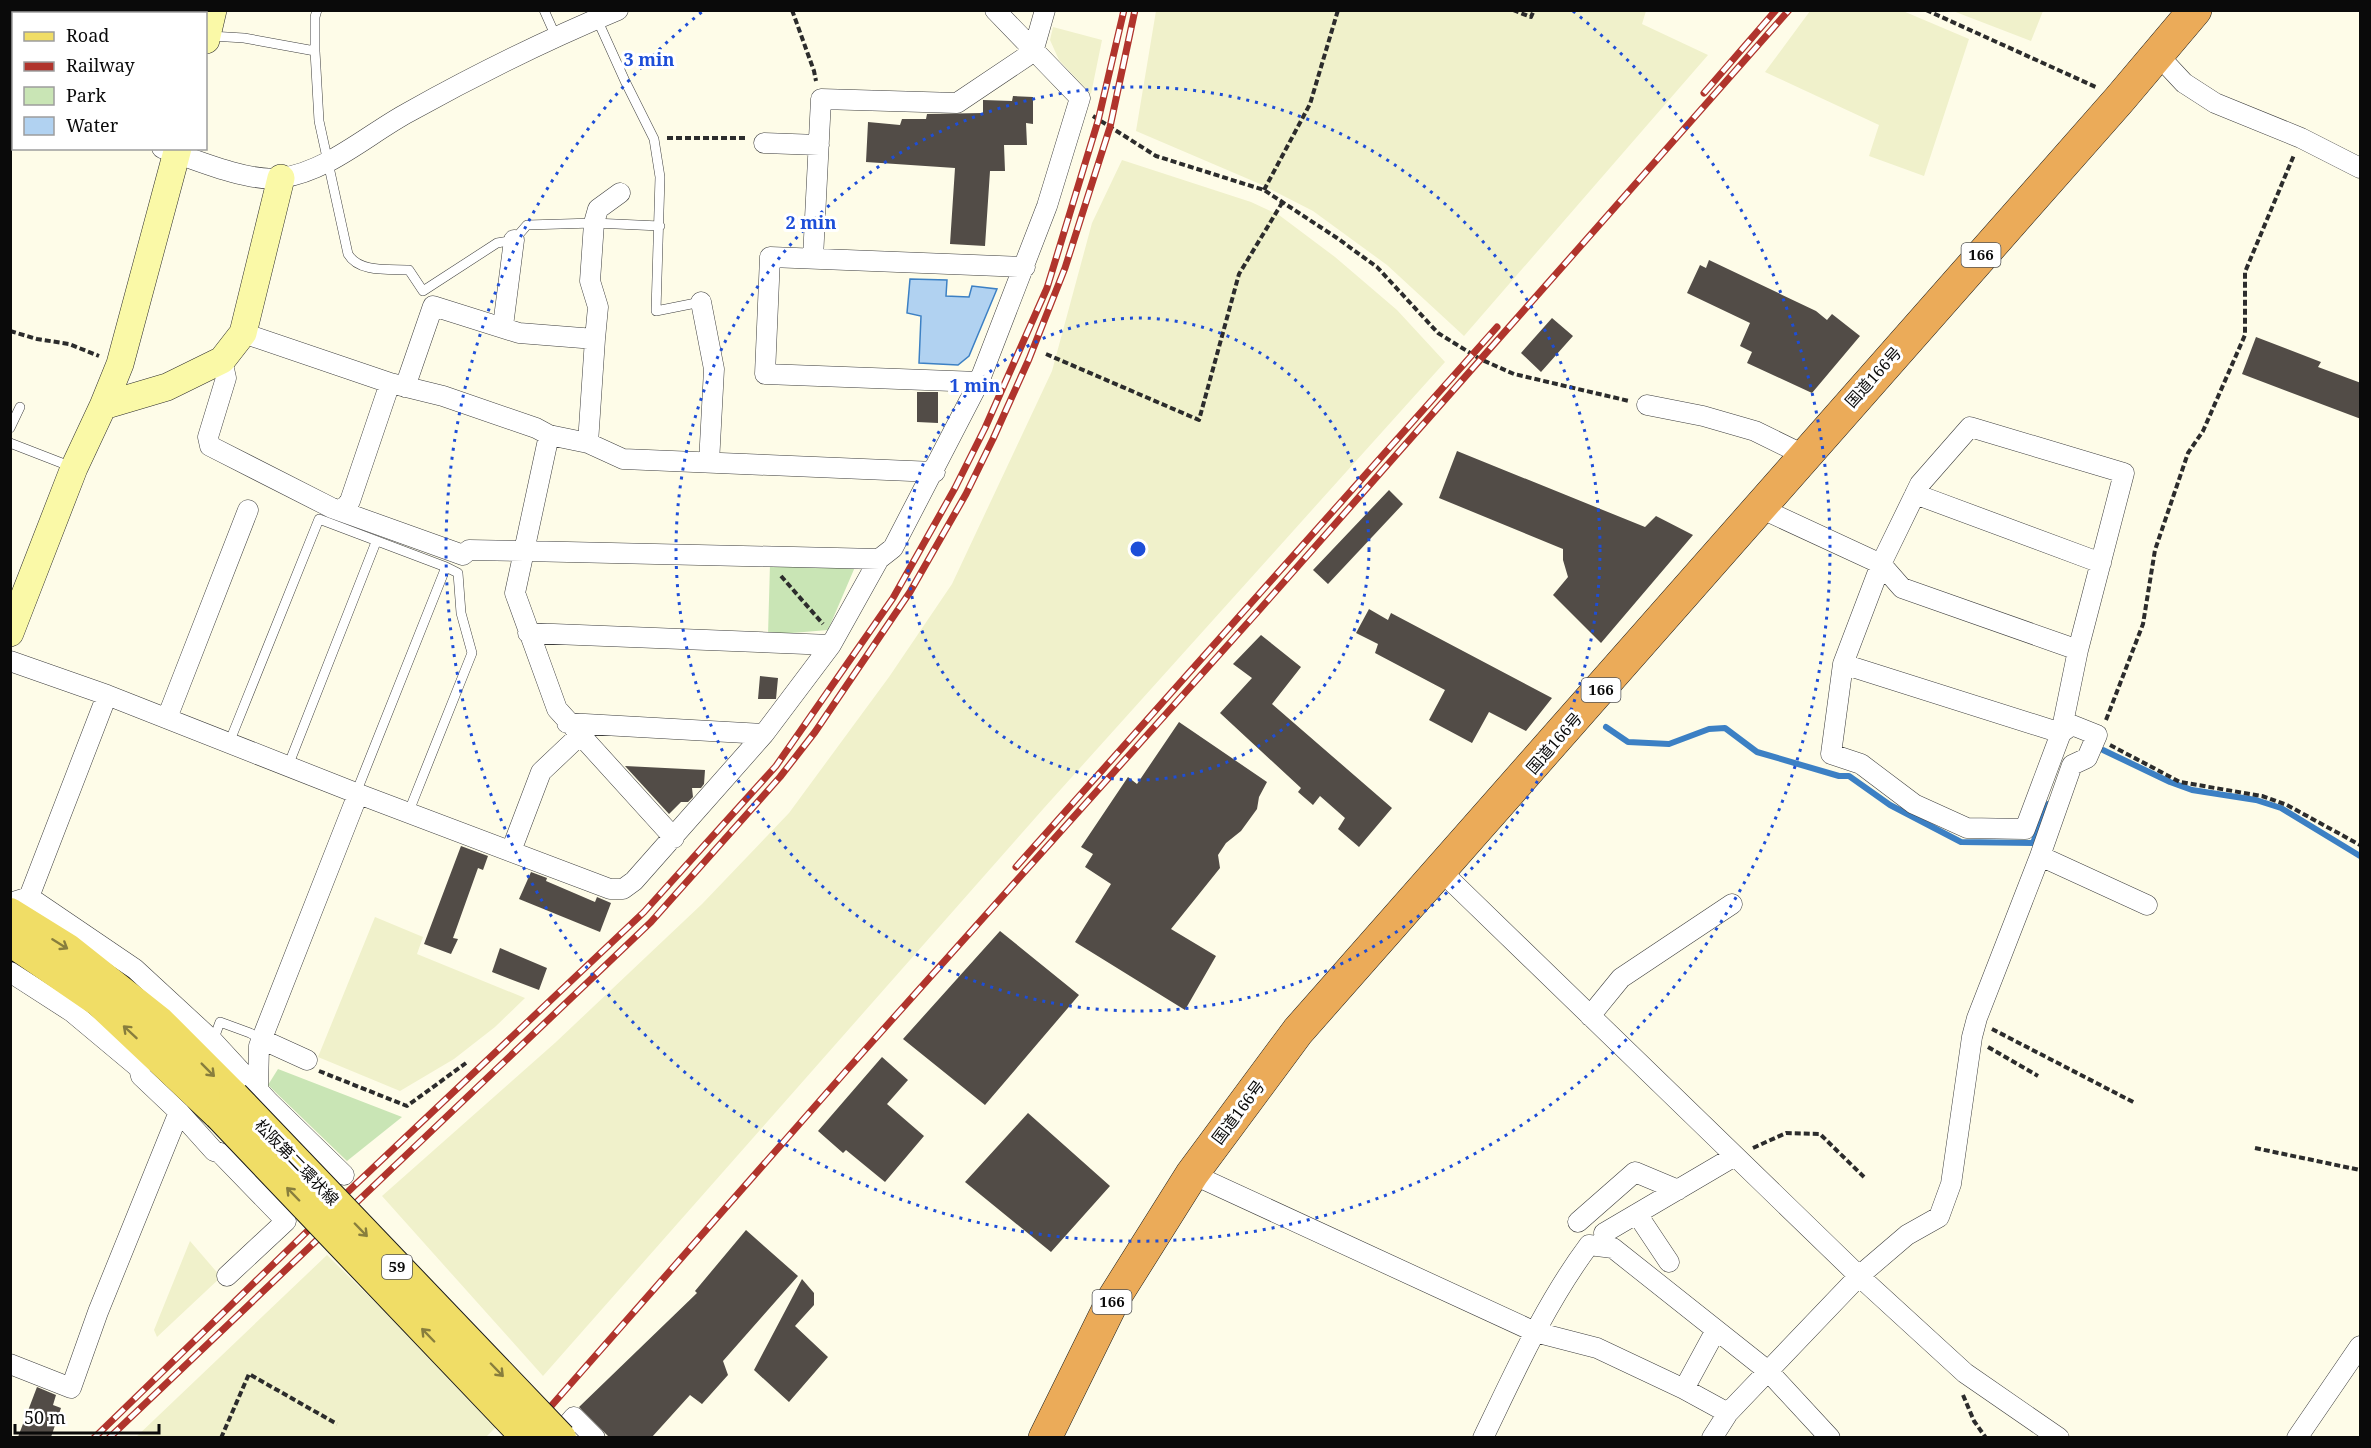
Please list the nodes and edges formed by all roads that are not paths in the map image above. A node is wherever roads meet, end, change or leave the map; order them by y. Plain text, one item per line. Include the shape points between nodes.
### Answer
1 (317, 10) edge
2 (544, 10) edge
3 (618, 10) edge
4 (995, 10) edge
5 (1045, 10) edge
6 (2195, 10) edge
7 (597, 19) junction
8 (208, 31) edge
9 (556, 37) junction
10 (315, 51) junction
11 (1033, 52) junction
12 (2157, 54) junction
13 (764, 143) road end
14 (819, 145) junction
15 (172, 150) edge
16 (328, 162) junction
17 (2361, 168) edge
18 (281, 178) junction
19 (620, 193) dead end
20 (594, 223) junction
21 (660, 226) junction
22 (514, 240) junction
23 (813, 258) junction
24 (1025, 267) junction
25 (701, 303) joint
26 (503, 326) junction
27 (243, 333) junction
28 (595, 339) junction
29 (222, 360) junction
30 (979, 382) junction
31 (398, 385) junction
32 (1647, 405) road end
33 (20, 406) dead end
34 (103, 406) junction
35 (10, 428) edge
36 (549, 435) junction
37 (10, 443) edge
38 (588, 443) junction
39 (1804, 455) junction
40 (709, 463) junction
41 (74, 468) junction
42 (935, 472) junction
43 (1915, 494) junction
44 (1761, 508) junction
45 (248, 510) dead end
46 (342, 511) junction
47 (376, 542) junction
48 (524, 551) junction
49 (879, 559) junction
50 (2101, 563) junction
51 (1881, 564) junction
52 (446, 567) junction
53 (10, 633) edge
54 (528, 633) junction
55 (829, 637) junction
56 (2078, 650) junction
57 (10, 661) edge
58 (1842, 664) junction
59 (108, 694) junction
60 (167, 718) junction
61 (573, 729) junction
62 (2061, 733) junction
63 (765, 734) junction
64 (229, 743) junction
65 (288, 766) junction
66 (357, 794) junction
67 (409, 811) junction
68 (674, 838) junction
69 (511, 850) junction
70 (2040, 856) junction
71 (1441, 871) junction
72 (17, 904) edge
73 (1732, 904) dead end
74 (2147, 905) dead end
75 (10, 941) edge
76 (10, 972) edge
77 (1590, 1016) junction
78 (262, 1040) junction
79 (213, 1041) junction
80 (307, 1060) road end
81 (237, 1100) junction
82 (178, 1112) junction
83 (1735, 1156) junction
84 (1192, 1174) junction
85 (344, 1175) dead end
86 (1678, 1190) junction
87 (1637, 1214) junction
88 (1578, 1222) dead end
89 (1604, 1233) dead end
90 (1669, 1262) dead end
91 (227, 1276) dead end
92 (1859, 1276) junction
93 (1716, 1330) junction
94 (1535, 1332) junction
95 (2361, 1346) edge
96 (10, 1364) edge
97 (1768, 1371) junction
98 (1684, 1389) junction
99 (1728, 1413) junction
100 (527, 1437) edge
101 (556, 1437) edge
102 (561, 1437) edge
103 (595, 1437) edge
104 (1045, 1437) edge
105 (1483, 1437) edge
106 (1712, 1437) edge
107 (1830, 1437) edge
108 (2059, 1437) edge
109 (2297, 1437) edge

1 - 10 lane
2 - 9 lane
3 - 7 street
4 - 11 street
5 - 11 street
6 - 12 highway, 国道166号 / 166
7 - 9 street
7 - 21 lane via 654,139 660,177
8 - 10 lane
9 - 16 street via 462,82
10 - 16 lane via 319,121
11 - 14 street via 957,104 821,99
11 - 24 street via 1080,98
12 - 17 street via 2184,82 2215,103 2301,138
12 - 39 highway, 国道166号 / 166
13 - 14 street
14 - 23 street
15 - 18 street via 240,174
15 - 34 street via 120,364
16 - 18 street
16 - 22 lane via 348,254 361,267 409,270 423,291 497,243
18 - 27 street
19 - 20 street via 598,208
20 - 21 lane
20 - 22 lane via 528,225
20 - 28 street via 590,281 598,308
21 - 25 lane via 656,311
22 - 26 street
23 - 24 street
23 - 30 street via 770,257 765,374
24 - 30 street
25 - 40 street via 714,369
26 - 28 street via 519,333
26 - 31 street via 433,306
27 - 29 street
27 - 31 street
28 - 38 street
29 - 34 street via 167,387
29 - 46 street via 226,378 208,437 210,446
30 - 42 street
31 - 36 street via 443,396
31 - 46 street via 350,501
32 - 39 street via 1755,431
33 - 35 lane
34 - 41 street
36 - 38 street
36 - 48 street
37 - 41 lane
38 - 40 street via 623,459
39 - 44 highway, 国道166号 / 166
40 - 42 street
41 - 53 street
42 - 49 street via 893,548
43 - 50 street
43 - 50 street via 1970,427 2124,473
43 - 51 street
44 - 51 street
44 - 71 highway, 国道166号 / 166
45 - 60 street
46 - 48 street via 463,555 469,550
47 - 52 lane
47 - 64 lane via 319,519
47 - 65 lane
48 - 49 street
48 - 54 street via 515,593
49 - 55 street
50 - 56 street
51 - 56 street via 1902,588
51 - 58 street
52 - 66 lane
52 - 67 lane via 458,573 461,613 472,653
54 - 55 street
54 - 61 street via 557,710
55 - 63 street
56 - 62 street
57 - 59 street
58 - 62 street
58 - 62 street via 1831,754 1861,764 1914,804 1967,828 2025,829
59 - 60 street
59 - 72 street
60 - 64 street
61 - 63 street
61 - 68 street
61 - 69 street via 541,772
62 - 70 street via 2072,725 2097,735 2087,758 2072,765
63 - 68 street
64 - 65 street
65 - 66 street
66 - 67 street
66 - 78 street
67 - 69 street
68 - 69 street via 623,889 610,889
70 - 74 street
70 - 92 street via 1977,1018 1951,1184 1939,1216 1907,1235
71 - 77 street
71 - 84 highway, 国道166号 / 166 via 1298,1031
72 - 79 street via 135,969
72 -> 81 main road, 松阪第二環状線 / 59 via 160,1023
73 - 77 street via 1621,978
81 -> 75 main road, 松阪第二環状線 / 59
76 - 82 street via 72,1012 139,1068 141,1076
77 - 83 street
78 - 79 lane via 220,1022
78 - 80 street
78 - 81 street
79 - 81 street
81 - 85 street
100 -> 81 main road, 松阪第二環状線 / 59, bridge
81 -> 102 main road, 松阪第二環状線 / 59, bridge
82 - 91 street via 286,1221
82 - 96 street via 71,1388
83 - 86 street
83 - 92 street
84 - 94 street
84 - 104 highway, 国道166号 / 166 via 1114,1298
86 - 87 street
86 - 88 street via 1635,1172
87 - 89 street
87 - 90 street
92 - 97 street
92 - 108 street via 1965,1373
93 - 94 street via 1613,1248 1589,1245 1565,1277
93 - 97 street
93 - 98 street
94 - 98 street via 1597,1348
94 - 105 street
95 - 109 street
97 - 99 street
97 - 107 street
98 - 99 street
99 - 106 street
101 - 103 street via 574,1417

